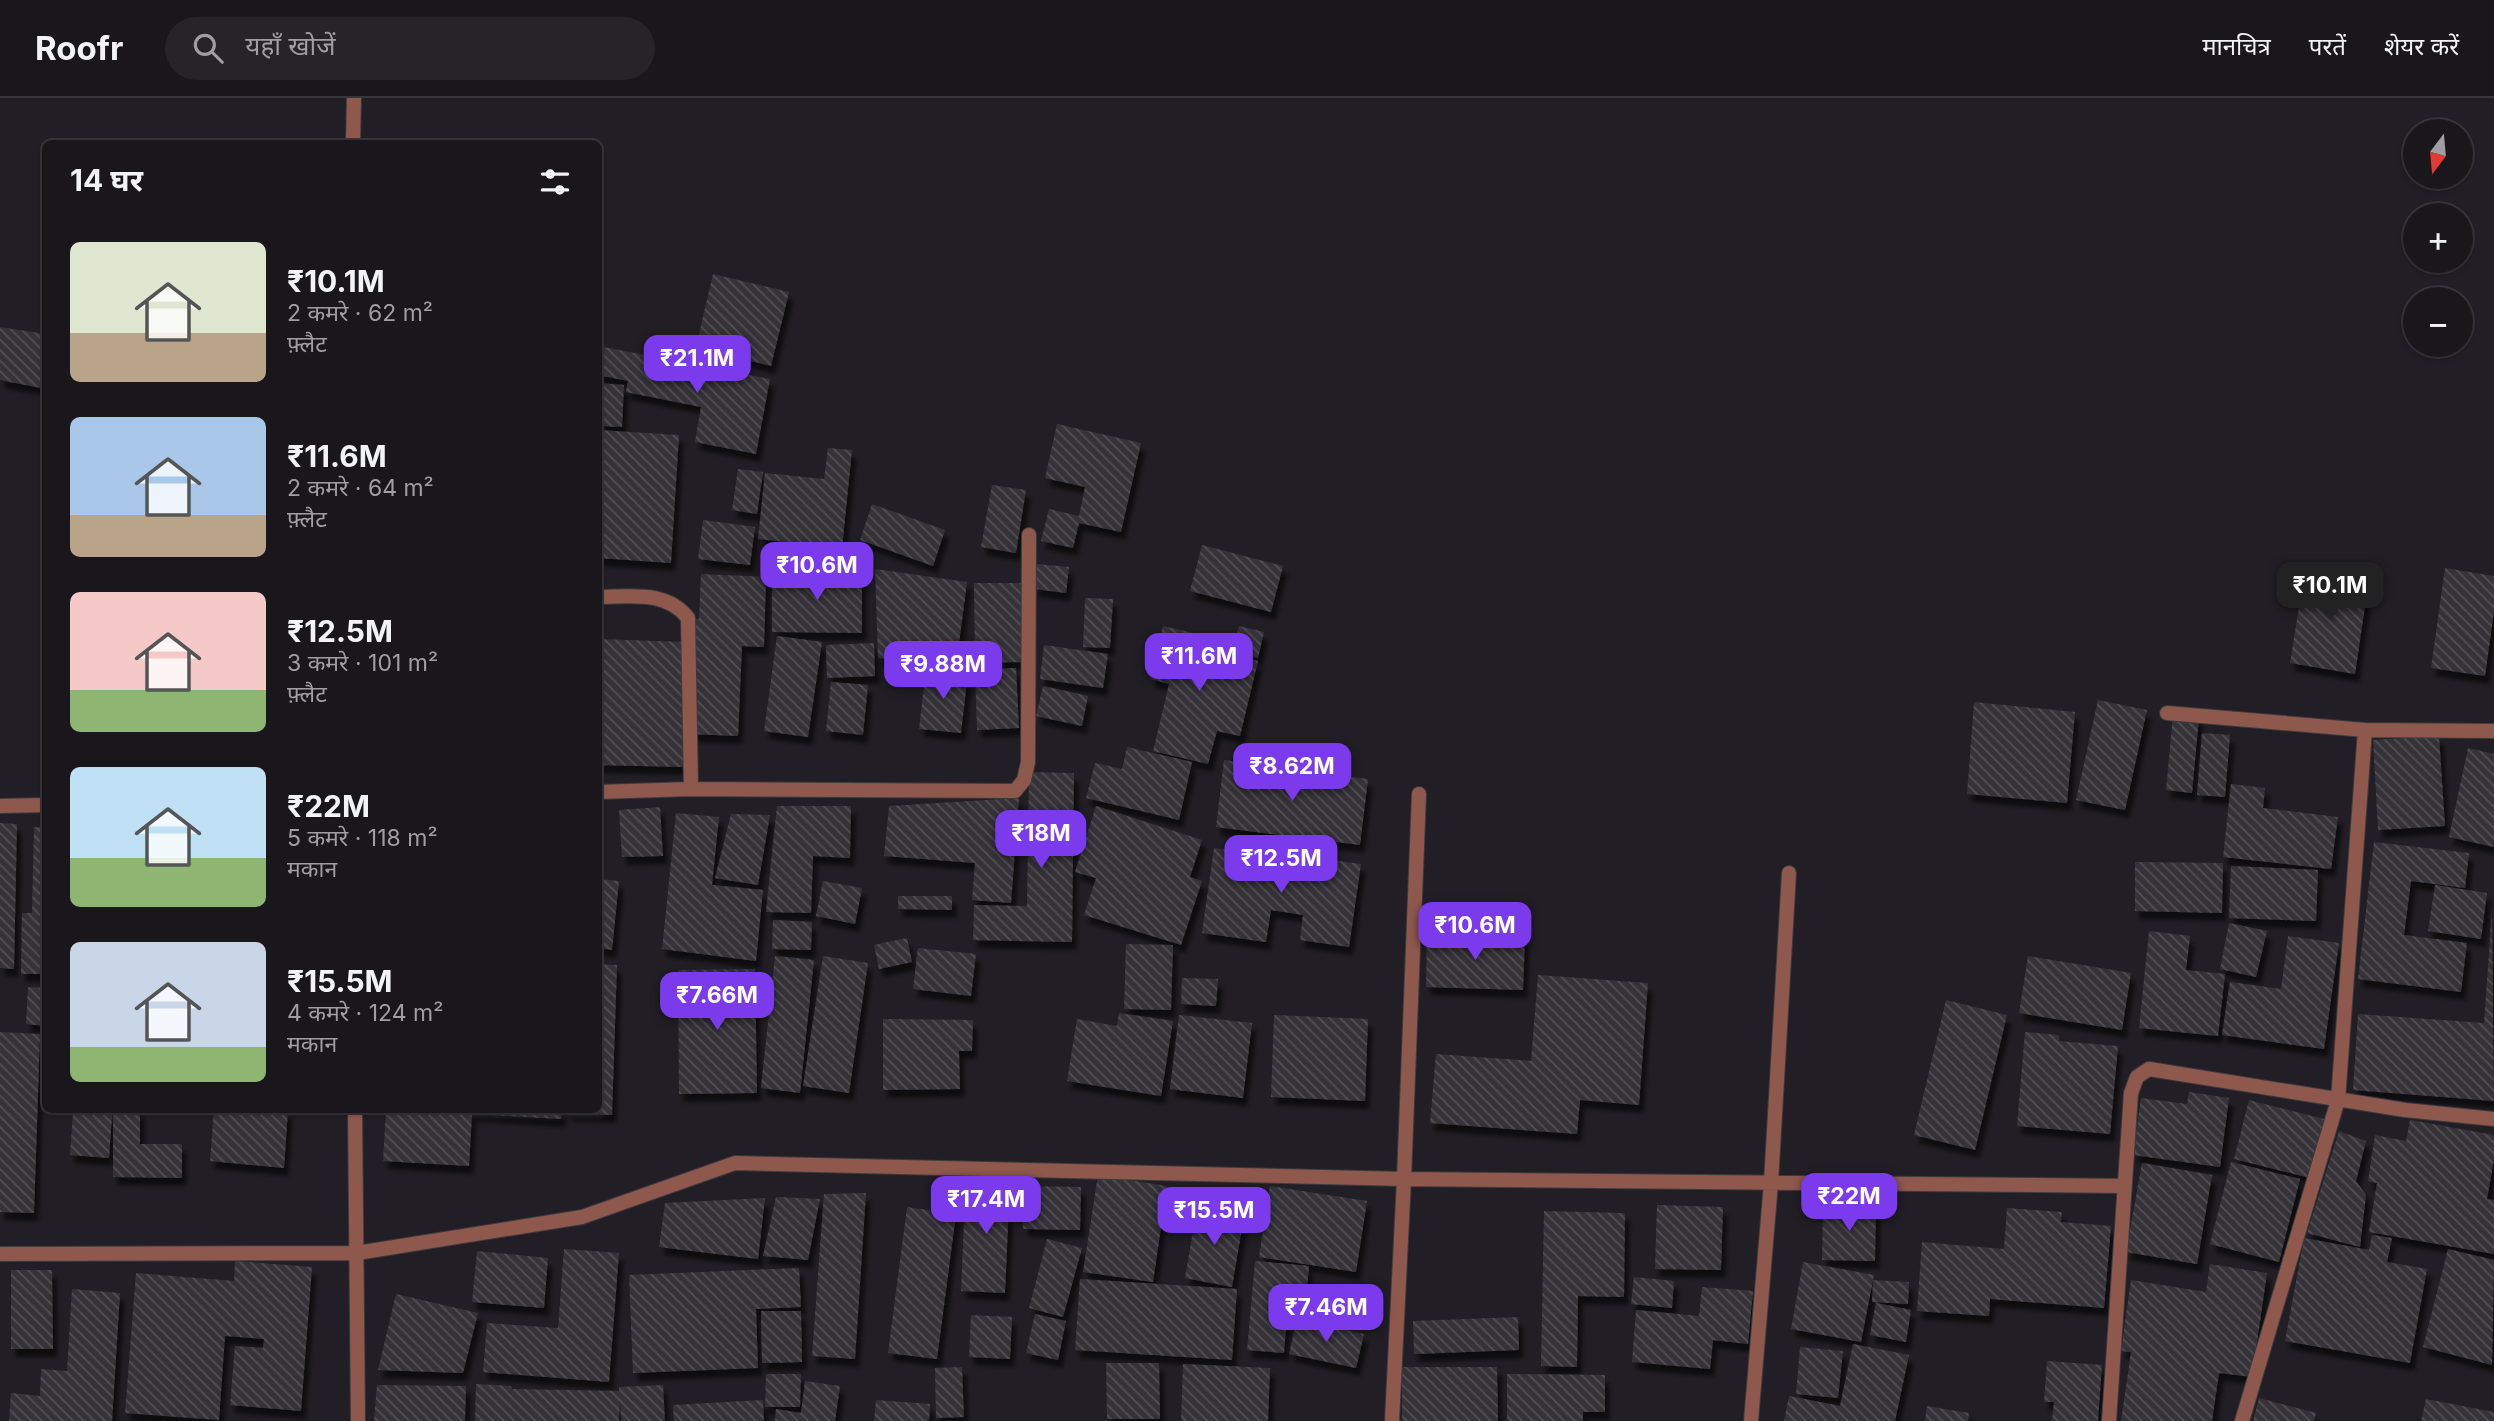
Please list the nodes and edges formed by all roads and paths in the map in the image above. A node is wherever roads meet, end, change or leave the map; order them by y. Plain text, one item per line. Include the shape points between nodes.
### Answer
1 (354, 98) edge
2 (353, 140) edge
3 (1030, 535) dead end
4 (602, 597) edge
5 (2167, 713) dead end
6 (2365, 730) junction
7 (2494, 731) edge
8 (691, 789) junction
9 (602, 792) edge
10 (1419, 794) dead end
11 (42, 805) edge
12 (0, 806) edge
13 (1789, 873) dead end
14 (2338, 1100) junction
15 (355, 1113) edge
16 (2494, 1119) edge
17 (1404, 1179) junction
18 (1771, 1182) junction
19 (2125, 1186) junction
20 (357, 1253) junction
21 (0, 1254) edge
22 (358, 1421) edge
23 (1392, 1421) edge
24 (1751, 1421) edge
25 (2109, 1421) edge
26 (2242, 1421) edge

1 - 2 street
3 - 8 street via 1028,762 1024,780 1015,791
4 - 8 street via 658,597 678,605 688,618
5 - 6 street
6 - 7 street
6 - 14 street
8 - 9 street
10 - 17 street
11 - 12 street
13 - 18 street
14 - 16 street
14 - 19 street via 2149,1069 2137,1077 2131,1093
14 - 26 street
15 - 20 street
17 - 18 street
17 - 20 street via 735,1163 582,1217
17 - 23 street
18 - 19 street
18 - 24 street
19 - 25 street
20 - 21 street
20 - 22 street

